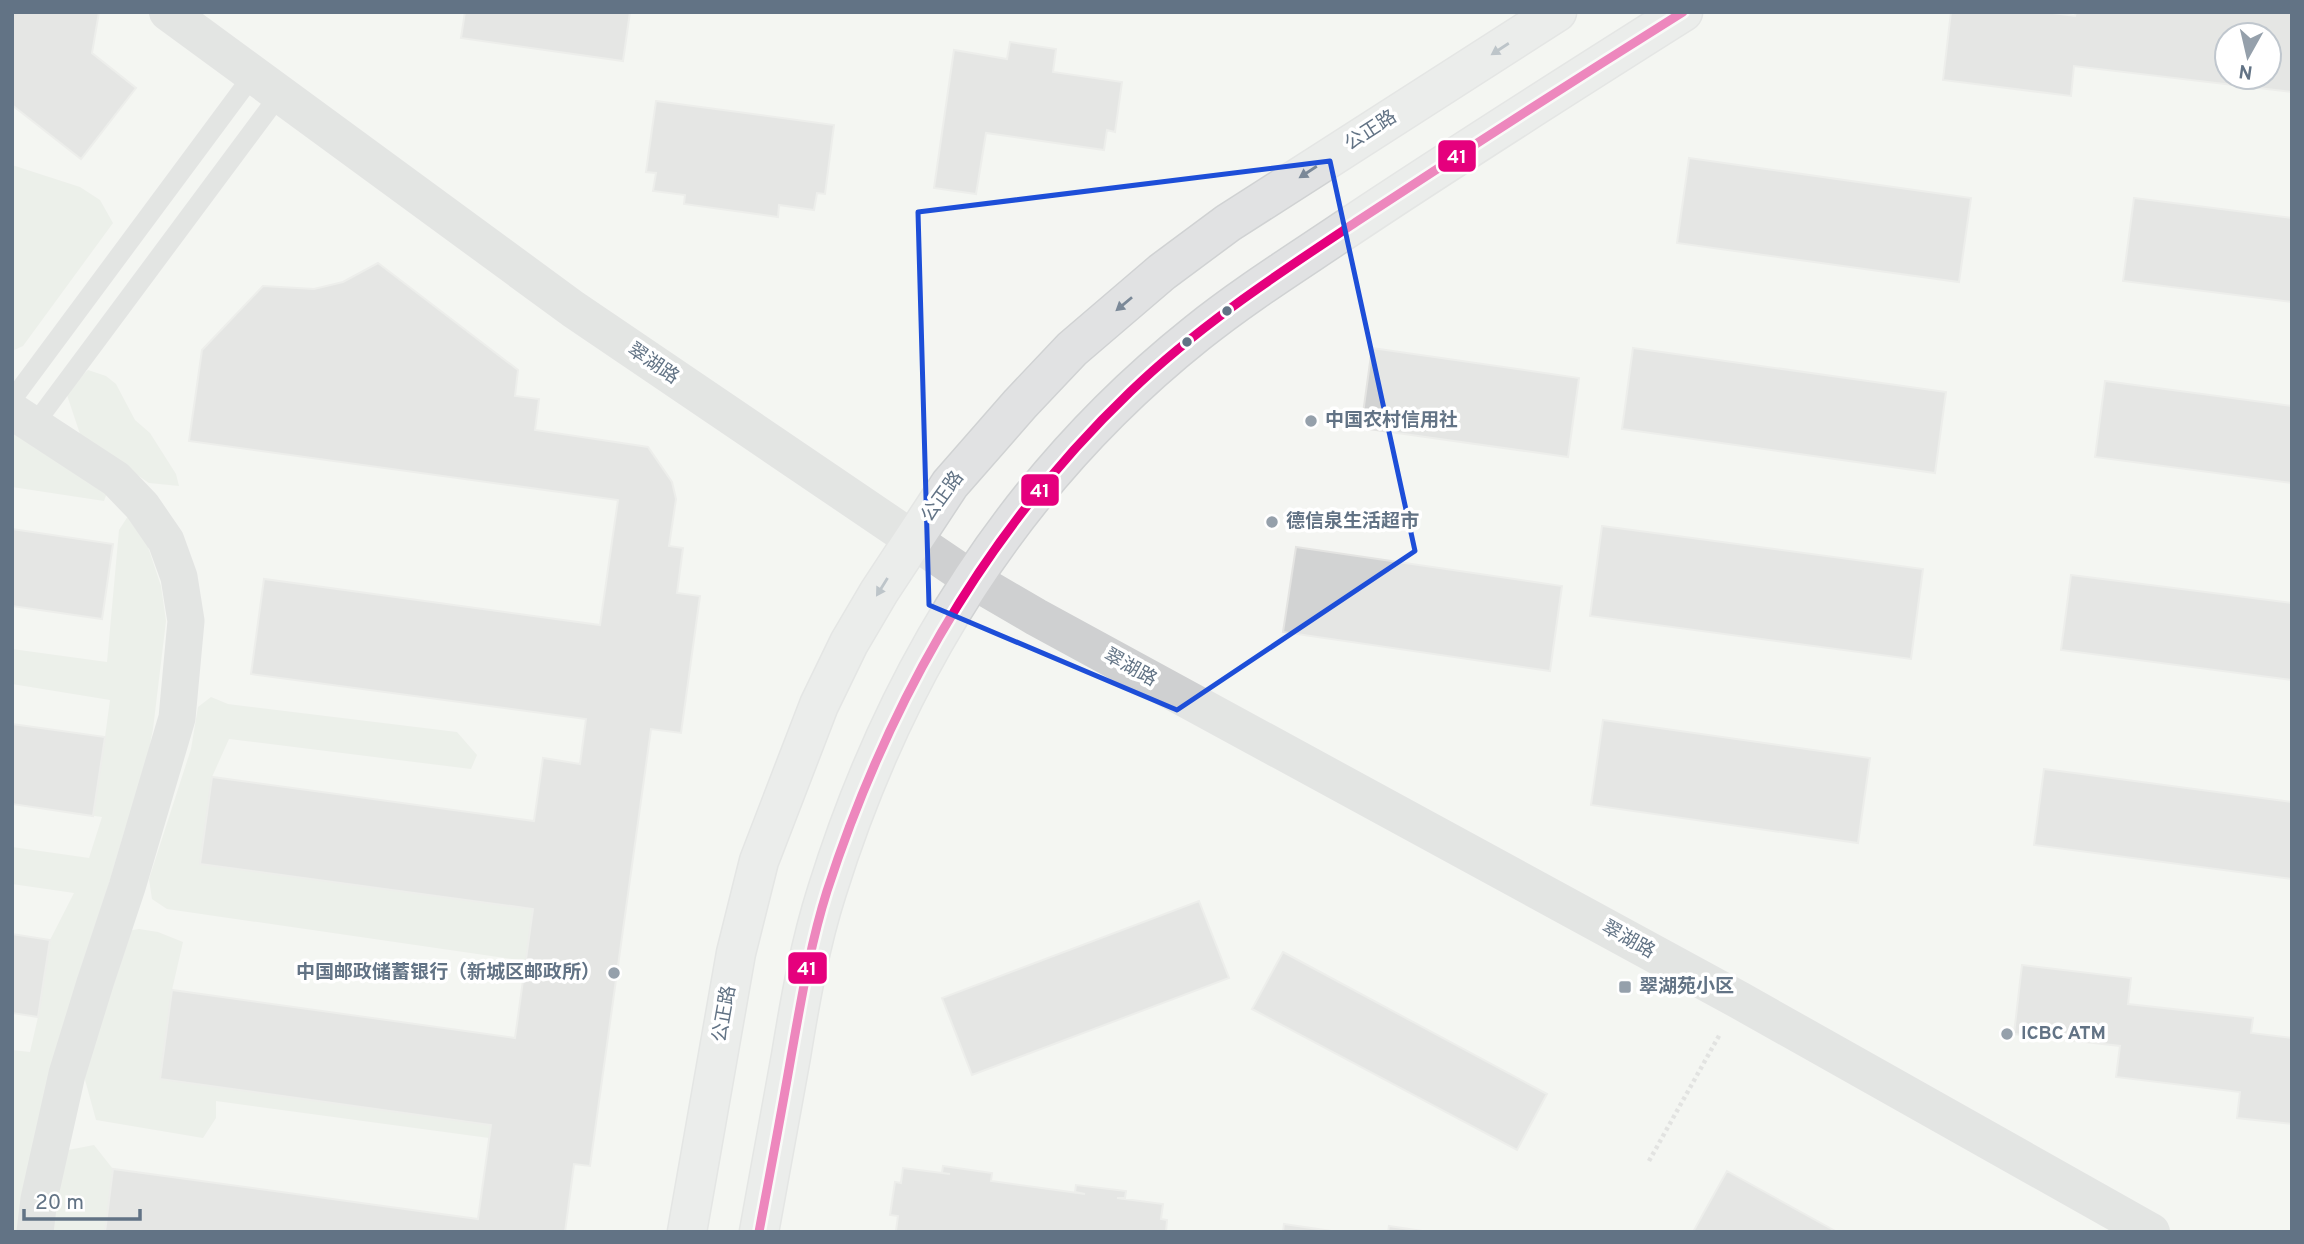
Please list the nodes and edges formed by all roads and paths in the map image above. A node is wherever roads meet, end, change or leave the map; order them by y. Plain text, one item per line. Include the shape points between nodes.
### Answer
1 (168, 12) edge
2 (1558, 12) edge
3 (1683, 12) edge
4 (266, 84) junction
5 (19, 412) edge
6 (913, 540) junction
7 (971, 579) junction
8 (1739, 1000) junction
9 (1648, 1161) dead end
10 (35, 1232) edge
11 (687, 1232) edge
12 (760, 1232) edge
13 (2151, 1232) edge

1 - 4 street, 翠湖路
2 -> 6 main road, 公正路 via 1228,223 1162,272 1072,349 1020,404 950,484
3 - 7 main road via 1387,202 1195,334 1097,424 1007,528
4 - 5 lane
4 - 5 lane
4 - 6 street, 翠湖路 via 573,309
5 - 10 street via 116,478 142,506 166,541 179,577 186,621 177,718 67,1074
6 - 7 street, 翠湖路
6 -> 11 main road, 公正路 via 855,632 819,705 759,861 736,953
7 - 8 street, 翠湖路
7 - 12 main road via 887,731 826,894 802,995
8 - 9 path
8 - 13 street, 翠湖路

